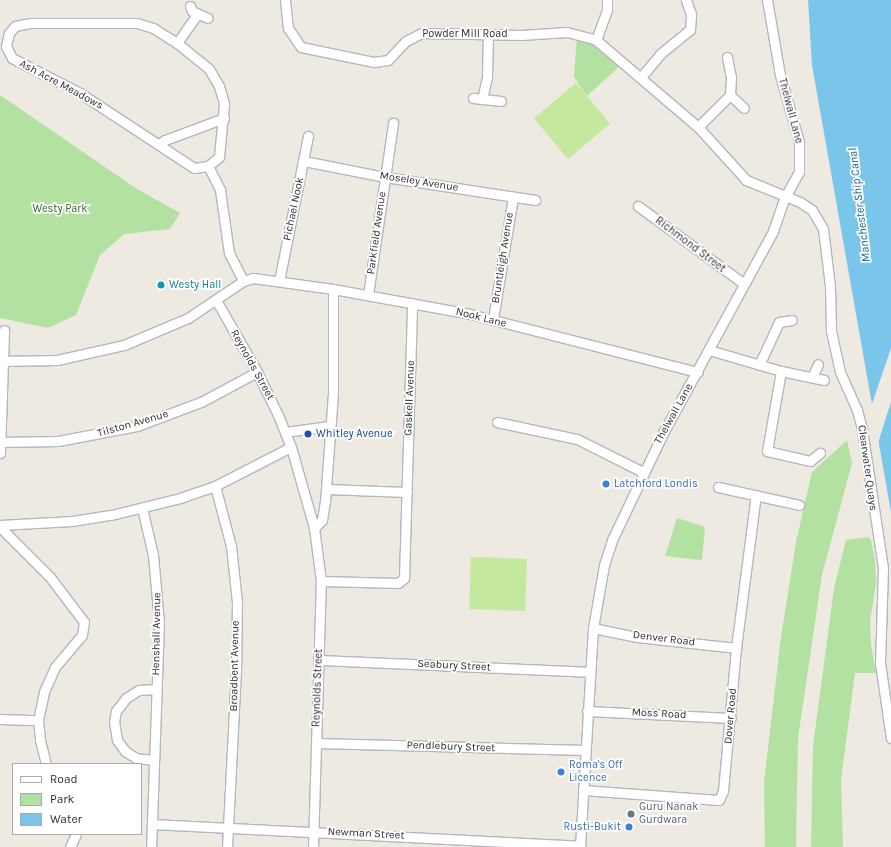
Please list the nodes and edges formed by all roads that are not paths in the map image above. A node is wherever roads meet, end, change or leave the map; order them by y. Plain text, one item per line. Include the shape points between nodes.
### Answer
1 (285, 0) edge
2 (607, 0) edge
3 (686, 0) edge
4 (767, 0) edge
5 (190, 6) dead end
6 (197, 14) junction
7 (208, 18) dead end
8 (488, 34) junction
9 (596, 40) junction
10 (177, 44) junction
11 (727, 57) dead end
12 (641, 77) junction
13 (730, 95) junction
14 (501, 101) dead end
15 (744, 108) dead end
16 (224, 118) junction
17 (393, 122) dead end
18 (698, 127) junction
19 (308, 136) dead end
20 (159, 144) junction
21 (304, 161) junction
22 (208, 166) junction
23 (385, 177) junction
24 (513, 197) junction
25 (785, 197) junction
26 (535, 200) dead end
27 (638, 206) dead end
28 (243, 281) junction
29 (279, 281) junction
30 (743, 284) junction
31 (333, 289) junction
32 (368, 295) junction
33 (216, 300) junction
34 (412, 303) junction
35 (493, 319) junction
36 (792, 320) dead end
37 (4, 330) dead end
38 (709, 350) junction
39 (1, 362) edge
40 (759, 364) junction
41 (818, 364) dead end
42 (781, 371) junction
43 (257, 372) junction
44 (698, 372) junction
45 (812, 377) junction
46 (824, 380) dead end
47 (330, 426) junction
48 (496, 431) dead end
49 (285, 432) junction
50 (0, 442) edge
51 (290, 447) junction
52 (0, 453) edge
53 (820, 453) dead end
54 (643, 472) junction
55 (216, 486) junction
56 (718, 487) dead end
57 (326, 489) junction
58 (407, 492) junction
59 (756, 495) junction
60 (799, 505) dead end
61 (142, 508) junction
62 (0, 526) edge
63 (314, 528) junction
64 (321, 581) junction
65 (593, 628) junction
66 (736, 648) junction
67 (319, 660) junction
68 (589, 672) junction
69 (156, 689) junction
70 (587, 711) junction
71 (731, 718) junction
72 (0, 719) edge
73 (38, 720) junction
74 (891, 738) edge
75 (317, 743) junction
76 (585, 750) junction
77 (154, 760) junction
78 (46, 763) edge
79 (583, 790) junction
80 (152, 824) junction
81 (228, 829) junction
82 (314, 832) junction
83 (76, 835) edge
84 (70, 847) edge
85 (151, 847) edge
86 (227, 847) edge
87 (313, 847) edge
88 (580, 847) edge

1 - 8 street, Powder Mill Road via 290,36 300,47 367,61 388,60 406,41 422,33
2 - 9 street via 607,10
3 - 12 street via 692,14 690,30 660,54
4 - 25 street, Thelwall Lane via 780,75 800,151 798,176
5 - 6 street
6 - 7 street
6 - 10 street
8 - 9 street, Powder Mill Road via 567,32
8 - 14 street via 487,78 478,98
9 - 12 street, Powder Mill Road
10 - 16 street, Ash Acre Meadows via 209,69 219,86 224,104
10 - 20 street, Ash Acre Meadows via 153,28 138,23 31,23 15,26 7,39 7,52 12,58 80,93
11 - 13 street via 731,77
12 - 18 street, Powder Mill Road
13 - 15 street
13 - 18 street
16 - 20 street
16 - 22 street, Ash Acre Meadows via 219,157
17 - 23 street, Parkfield Avenue
18 - 25 street, Powder Mill Road via 746,180
19 - 21 street, Pichael Nook
20 - 22 street, Ash Acre Meadows via 194,168
21 - 23 street, Moseley Avenue
21 - 29 street, Pichael Nook
22 - 28 street via 220,190 229,253
23 - 24 street, Moseley Avenue
23 - 32 street, Parkfield Avenue
24 - 26 street, Moseley Avenue
24 - 35 street, Bruntleigh Avenue
25 - 30 street, Thelwall Lane via 778,221
25 - 74 street, Clearwater Quays via 806,204 821,222 830,286 831,331 840,372 857,410 862,429 883,568 880,662
27 - 30 street, Richmond Street
28 - 29 street, Nook Lane via 261,278
28 - 33 street
29 - 31 street, Nook Lane
30 - 38 street, Thelwall Lane
31 - 32 street, Nook Lane
31 - 47 street
32 - 34 street, Nook Lane
33 - 39 street via 188,318 124,345 57,360
33 - 43 street, Reynolds Street
34 - 35 street, Nook Lane
34 - 58 street, Gaskell Avenue
35 - 44 street, Nook Lane
36 - 40 street via 779,322
37 - 39 street
38 - 40 street
38 - 44 street, Thelwall Lane
39 - 50 street
40 - 42 street
41 - 45 street
42 - 45 street
42 - 53 street via 767,452 810,461
43 - 49 street, Reynolds Street
43 - 50 street, Tilston Avenue via 201,402 136,426 58,441
44 - 54 street, Thelwall Lane
45 - 46 street
47 - 49 street
47 - 57 street
48 - 54 street via 497,419 577,439
49 - 51 street, Reynolds Street
50 - 52 street
51 - 55 street
51 - 63 street, Reynolds Street
54 - 65 street, Thelwall Lane via 613,538 604,565
55 - 61 street
55 - 81 street, Broadbent Avenue via 230,546 236,602 236,670
56 - 59 street
57 - 58 street
57 - 63 street via 322,520
58 - 64 street, Gaskell Avenue via 403,580 398,583
59 - 60 street
59 - 66 street, Dover Road
61 - 62 street via 72,521
61 - 69 street, Henshall Avenue via 154,555 158,588
62 - 73 street via 50,577 84,622 82,635 52,674 44,692
63 - 64 street, Reynolds Street
64 - 67 street, Reynolds Street
65 - 66 street, Denver Road via 637,637
65 - 68 street, Thelwall Lane
66 - 71 street, Dover Road
67 - 68 street, Seabury Street
67 - 75 street, Reynolds Street
68 - 70 street, Thelwall Lane
69 - 77 street, Henshall Avenue
69 - 77 street, Henshall Avenue via 139,690 126,698 116,711 114,722 117,740 125,751 136,758
70 - 71 street, Moss Road
70 - 76 street, Thelwall Lane
71 - 79 street, Dover Road via 723,791 719,800
72 - 73 street
73 - 78 street
75 - 76 street, Pendlebury Street
75 - 82 street, Reynolds Street
76 - 79 street, Thelwall Lane
77 - 80 street, Henshall Avenue
79 - 88 street, Thelwall Lane
80 - 81 street, Newman Street
80 - 85 street, Henshall Avenue
81 - 82 street, Newman Street
81 - 86 street, Broadbent Avenue
82 - 87 street, Reynolds Street
82 - 88 street, Newman Street
83 - 84 street

